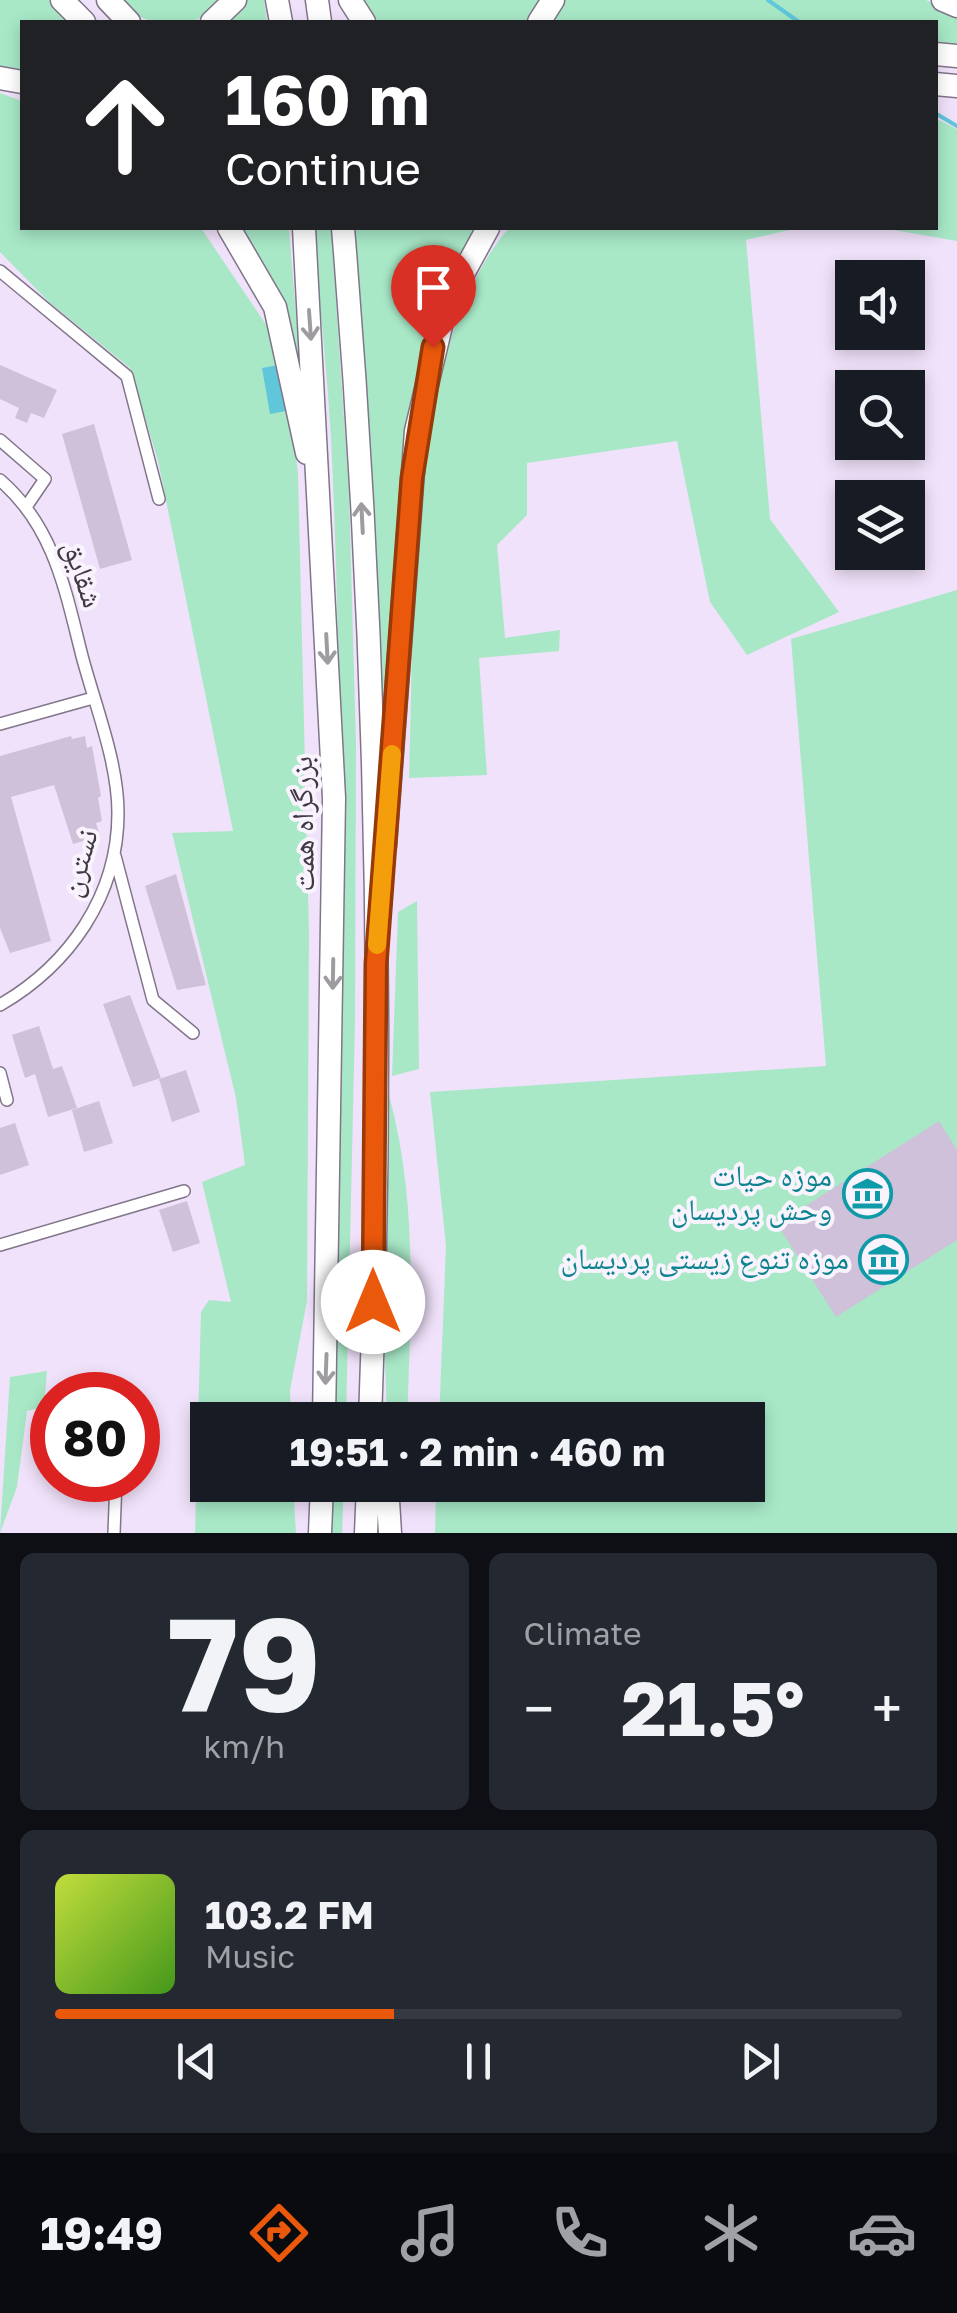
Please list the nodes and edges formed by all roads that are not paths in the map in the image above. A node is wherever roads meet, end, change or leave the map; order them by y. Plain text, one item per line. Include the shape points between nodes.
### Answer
1 (62, 0) edge
2 (108, 0) edge
3 (234, 0) edge
4 (943, 0) edge
5 (957, 6) edge
6 (82, 20) edge
7 (127, 20) edge
8 (214, 20) edge
9 (230, 230) edge
10 (304, 230) edge
11 (344, 230) edge
12 (487, 230) edge
13 (0, 270) edge
14 (0, 440) edge
15 (0, 480) edge
16 (159, 499) dead end
17 (28, 504) junction
18 (321, 508) junction
19 (93, 698) junction
20 (0, 724) edge
21 (114, 853) junction
22 (376, 964) junction
23 (0, 1006) edge
24 (193, 1033) dead end
25 (0, 1073) edge
26 (7, 1100) dead end
27 (184, 1191) dead end
28 (0, 1244) edge
29 (372, 1370) junction
30 (324, 1402) edge
31 (371, 1402) edge
32 (377, 1402) edge
33 (115, 1502) edge
34 (321, 1502) edge
35 (367, 1502) edge
36 (387, 1502) edge
37 (114, 1533) edge
38 (320, 1533) edge
39 (366, 1533) edge
40 (390, 1533) edge

1 - 6 highway
2 - 7 highway
3 - 8 highway
4 - 5 highway
9 - 18 highway via 262,280 284,335
10 -> 18 highway, بزرگراه همت
22 -> 11 highway via 362,518
12 - 22 highway via 446,304 416,431
13 - 16 street via 127,376
14 - 17 street via 46,479
15 - 17 street, شقایق
17 - 19 street, شقایق via 60,568
18 -> 30 highway, بزرگراه همت via 334,798
19 - 20 street
19 - 21 street, نسترن via 118,811
21 - 23 street, نسترن via 98,904 66,954
21 - 24 street via 153,1000
22 - 29 highway
25 - 26 street
27 - 28 street
29 - 31 highway
29 - 32 highway
33 - 37 street
34 - 38 highway
35 - 39 highway
36 - 40 highway

